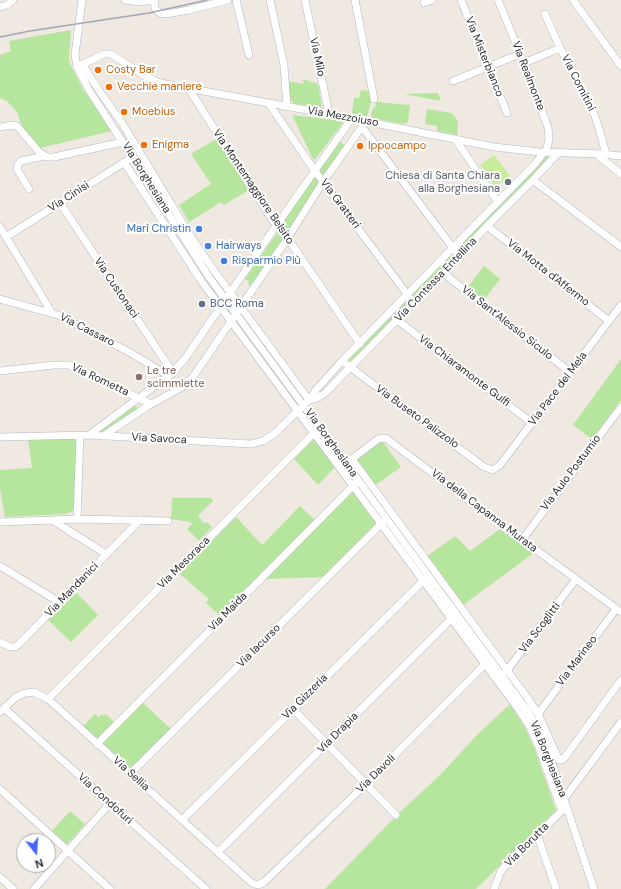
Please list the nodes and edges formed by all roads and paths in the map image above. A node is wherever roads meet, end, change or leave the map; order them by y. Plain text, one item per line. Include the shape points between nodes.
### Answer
1 (13, 0) edge
2 (82, 0) edge
3 (125, 0) edge
4 (154, 0) edge
5 (228, 0) edge
6 (236, 0) edge
7 (270, 0) edge
8 (305, 0) edge
9 (355, 0) edge
10 (432, 0) edge
11 (461, 0) edge
12 (498, 0) edge
13 (573, 0) edge
14 (424, 3) dead end
15 (0, 7) edge
16 (545, 14) dead end
17 (560, 48) junction
18 (520, 54) junction
19 (250, 55) dead end
20 (524, 63) junction
21 (80, 65) junction
22 (621, 66) edge
23 (488, 67) junction
24 (453, 81) dead end
25 (96, 86) junction
26 (189, 89) junction
27 (89, 90) junction
28 (374, 99) dead end
29 (269, 104) junction
30 (287, 107) junction
31 (507, 113) dead end
32 (329, 114) junction
33 (352, 118) junction
34 (364, 124) junction
35 (0, 128) edge
36 (455, 139) junction
37 (123, 142) junction
38 (545, 152) junction
39 (558, 153) junction
40 (596, 154) junction
41 (606, 154) junction
42 (44, 156) junction
43 (132, 156) junction
44 (621, 156) edge
45 (124, 162) junction
46 (315, 171) junction
47 (621, 174) edge
48 (534, 180) junction
49 (323, 182) junction
50 (29, 189) dead end
51 (498, 202) junction
52 (60, 203) junction
53 (276, 226) junction
54 (487, 226) junction
55 (0, 227) edge
56 (6, 237) junction
57 (287, 239) junction
58 (621, 247) edge
59 (453, 248) junction
60 (459, 256) junction
61 (443, 273) junction
62 (231, 293) junction
63 (407, 295) junction
64 (0, 300) edge
65 (226, 300) junction
66 (414, 303) junction
67 (621, 305) edge
68 (221, 307) junction
69 (242, 307) junction
70 (52, 313) junction
71 (237, 314) junction
72 (397, 320) junction
73 (232, 321) junction
74 (609, 321) junction
75 (360, 344) junction
76 (342, 362) junction
77 (350, 368) junction
78 (0, 370) edge
79 (570, 372) junction
80 (171, 374) junction
81 (138, 398) junction
82 (151, 404) junction
83 (303, 405) junction
84 (621, 407) edge
85 (532, 423) junction
86 (317, 430) junction
87 (80, 435) junction
88 (89, 435) junction
89 (104, 436) junction
90 (0, 437) edge
91 (349, 461) junction
92 (492, 470) joint
93 (356, 483) junction
94 (77, 519) junction
95 (52, 520) junction
96 (140, 520) junction
97 (168, 521) dead end
98 (384, 521) junction
99 (0, 522) edge
100 (522, 540) junction
101 (106, 554) junction
102 (0, 566) edge
103 (426, 578) junction
104 (576, 579) junction
105 (59, 602) junction
106 (619, 610) edge
107 (457, 613) junction
108 (451, 619) junction
109 (0, 642) edge
110 (488, 661) junction
111 (505, 673) junction
112 (621, 680) edge
113 (48, 699) junction
114 (522, 708) junction
115 (293, 709) junction
116 (2, 710) edge
117 (538, 714) junction
118 (621, 722) edge
119 (97, 744) junction
120 (327, 744) junction
121 (131, 773) junction
122 (366, 784) junction
123 (0, 789) edge
124 (564, 799) junction
125 (110, 803) junction
126 (564, 809) junction
127 (396, 815) dead end
128 (182, 820) junction
129 (537, 834) junction
130 (67, 851) junction
131 (218, 852) junction
132 (0, 877) edge
133 (258, 885) joint
134 (595, 888) edge
135 (13, 889) edge
136 (34, 889) edge
137 (110, 889) edge
138 (206, 889) edge
139 (494, 889) edge
140 (556, 889) edge

1 - 15 street
2 - 21 street, Via Borghesiana via 75,49
3 - 4 street
4 - 5 street via 156,10 160,14
6 - 19 street
7 - 30 street via 284,65
8 - 32 street, Via Milo
9 - 28 street
10 - 14 street
11 - 23 street, Via Misterbianco
12 - 18 street, Via Realmonte
13 - 22 street
16 - 17 street
17 - 20 street, Via Comitini
17 - 41 street, Via Comitini via 595,116
18 - 20 street, Via Realmonte
18 - 23 street
20 - 38 street, Via Realmonte via 548,127 549,141
21 - 25 street, Via Borghesiana
21 - 26 street, Via Mezzoiuso via 104,54 111,54 146,77
21 - 27 street, Via Borghesiana
23 - 24 street
23 - 31 street, Via Misterbianco
25 - 27 street
25 - 62 street, Via Borghesiana via 122,123 193,240
26 - 29 street, Via Mezzoiuso
26 - 53 street, Via Montemaggiore Belsito
27 - 37 street, Via Borghesiana
29 - 30 street, Via Mezzoiuso
29 - 46 street, Via Gratteri
30 - 32 street, Via Mezzoiuso
32 - 33 street, Via Mezzoiuso
33 - 34 street, Via Mezzoiuso
33 - 46 street
34 - 36 street, Via Mezzoiuso
34 - 49 street
34 - 59 street
35 - 42 street via 17,126
36 - 38 street, Via Mezzoiuso via 501,148
36 - 51 street
37 - 42 street via 54,157
37 - 43 street, Via Borghesiana
38 - 39 street, Via Mezzoiuso
38 - 51 street, Via Contessa Entellina
39 - 40 street, Via Mezzoiuso
39 - 48 street, Via Contessa Entellina
40 - 41 street, Via Mezzoiuso
40 - 47 street
41 - 44 street, Via Mezzoiuso
42 - 50 street via 18,164 18,170
43 - 45 street, Via Cinisi
43 - 65 street, Via Borghesiana via 193,254
45 - 52 street, Via Cinisi
45 - 68 street, Via Borghesiana via 189,263
46 - 49 street, Via Gratteri
46 - 53 street
48 - 54 street, Via Contessa Entellina
48 - 58 street
49 - 57 street
49 - 63 street, Via Gratteri
51 - 59 street, Via Contessa Entellina
52 - 56 street, Via Cinisi
52 - 80 street, Via Custonaci
53 - 57 street, Via Montemaggiore Belsito
53 - 62 street
54 - 60 street, Via Contessa Entellina
54 - 74 street, Via Motta d'Affermo
55 - 56 street
56 - 70 street
57 - 69 street
57 - 75 street, Via Montemaggiore Belsito
59 - 60 street
59 - 63 street, Via Contessa Entellina
60 - 61 street, Via Contessa Entellina
61 - 66 street, Via Contessa Entellina
61 - 79 street, Via Sant'Alessio Siculo
62 - 65 street
62 - 69 street, Via Borghesiana
63 - 66 street, Via Gratteri
63 - 75 street, Via Contessa Entellina
64 - 70 street, Via Cassaro
65 - 68 street
65 - 71 street, Via Borghesiana
66 - 72 street, Via Contessa Entellina
67 - 74 street, Via Pace del Mela
68 - 73 street, Via Borghesiana
68 - 80 street via 187,356
69 - 71 street
69 - 83 street, Via Borghesiana
70 - 80 street, Via Cassaro
71 - 73 street
71 - 83 street, Via Borghesiana
72 - 77 street, Via Contessa Entellina
72 - 85 street, Via Chiaramonte Gulfi
73 - 82 street via 190,381
73 - 83 street, Via Borghesiana
74 - 79 street, Via Pace del Mela
75 - 76 street, Via Contessa Entellina
76 - 77 street, Via Buseto Palizzolo
76 - 83 street, Via Contessa Entellina
77 - 83 street, Via Contessa Entellina via 323,395
77 - 92 street, Via Buseto Palizzolo via 484,468
78 - 81 street, Via Rometta via 69,365
79 - 85 street, Via Pace del Mela
80 - 81 street
81 - 82 street, Via Rometta
81 - 88 street
82 - 89 street
83 - 86 street, Via Borghesiana
83 - 89 street, Via Savoca via 271,437 255,443
84 - 100 street, Via Aulo Postumio
85 - 92 street, Via Pace del Mela via 499,466
86 - 91 street, Via Borghesiana
86 - 93 street, Via Borghesiana
86 - 113 street, Via Mesoraca
87 - 88 street, Via Savoca
87 - 90 street, Via Savoca
87 - 94 street
88 - 89 street, Via Savoca
91 - 93 street, Via Borghesiana
91 - 100 street, Via della Capanna Murata via 378,439 387,439
91 - 111 street, Via Borghesiana
93 - 98 street, Via Borghesiana
93 - 119 street, Via Maida
94 - 95 street
94 - 96 street
95 - 99 street
95 - 101 street
96 - 97 street
96 - 101 street, Via Mandanici
98 - 103 street, Via Borghesiana
98 - 121 street, Via Iacurso
100 - 104 street, Via della Capanna Murata
101 - 105 street, Via Mandanici
102 - 105 street
103 - 107 street, Via Borghesiana
103 - 108 street, Via Borghesiana
103 - 115 street, Via Gizzeria
104 - 106 street, Via della Capanna Murata
104 - 111 street, Via Scoglitti
105 - 109 street, Via Mandanici via 18,645 10,647
106 - 117 street, Via Marineo
107 - 108 street, Via Drapia
107 - 110 street, Via Borghesiana
108 - 110 street, Via Borghesiana
108 - 120 street, Via Drapia
110 - 111 street, Via Borghesiana
110 - 114 street, Via Borghesiana
110 - 122 street, Via Davoli
111 - 114 street, Via Borghesiana
111 - 117 street, Via Borghesiana
112 - 117 street, Via Borghesiana via 560,760
113 - 116 street, Via Sellia via 36,693 25,693 16,697
113 - 119 street, Via Sellia
114 - 124 street, Via Borghesiana via 539,731
114 - 126 street, Via Borghesiana
115 - 120 street
115 - 128 street, Via Gizzeria
116 - 125 street, Via Condofuri
118 - 124 street
119 - 121 street, Via Sellia
120 - 122 street
120 - 131 street, Via Drapia
121 - 128 street, Via Sellia
122 - 127 street
122 - 133 street, Via Davoli
123 - 130 street
124 - 126 street, Via Borghesiana
125 - 130 street
125 - 138 street, Via Condofuri
126 - 129 street, Via Borutta
126 - 134 street, Via Borghesiana
128 - 131 street, Via Sellia
129 - 139 street, Via Borutta via 505,866
129 - 140 street
130 - 136 street
130 - 137 street
131 - 133 street, Via Sellia via 252,883
132 - 135 street

